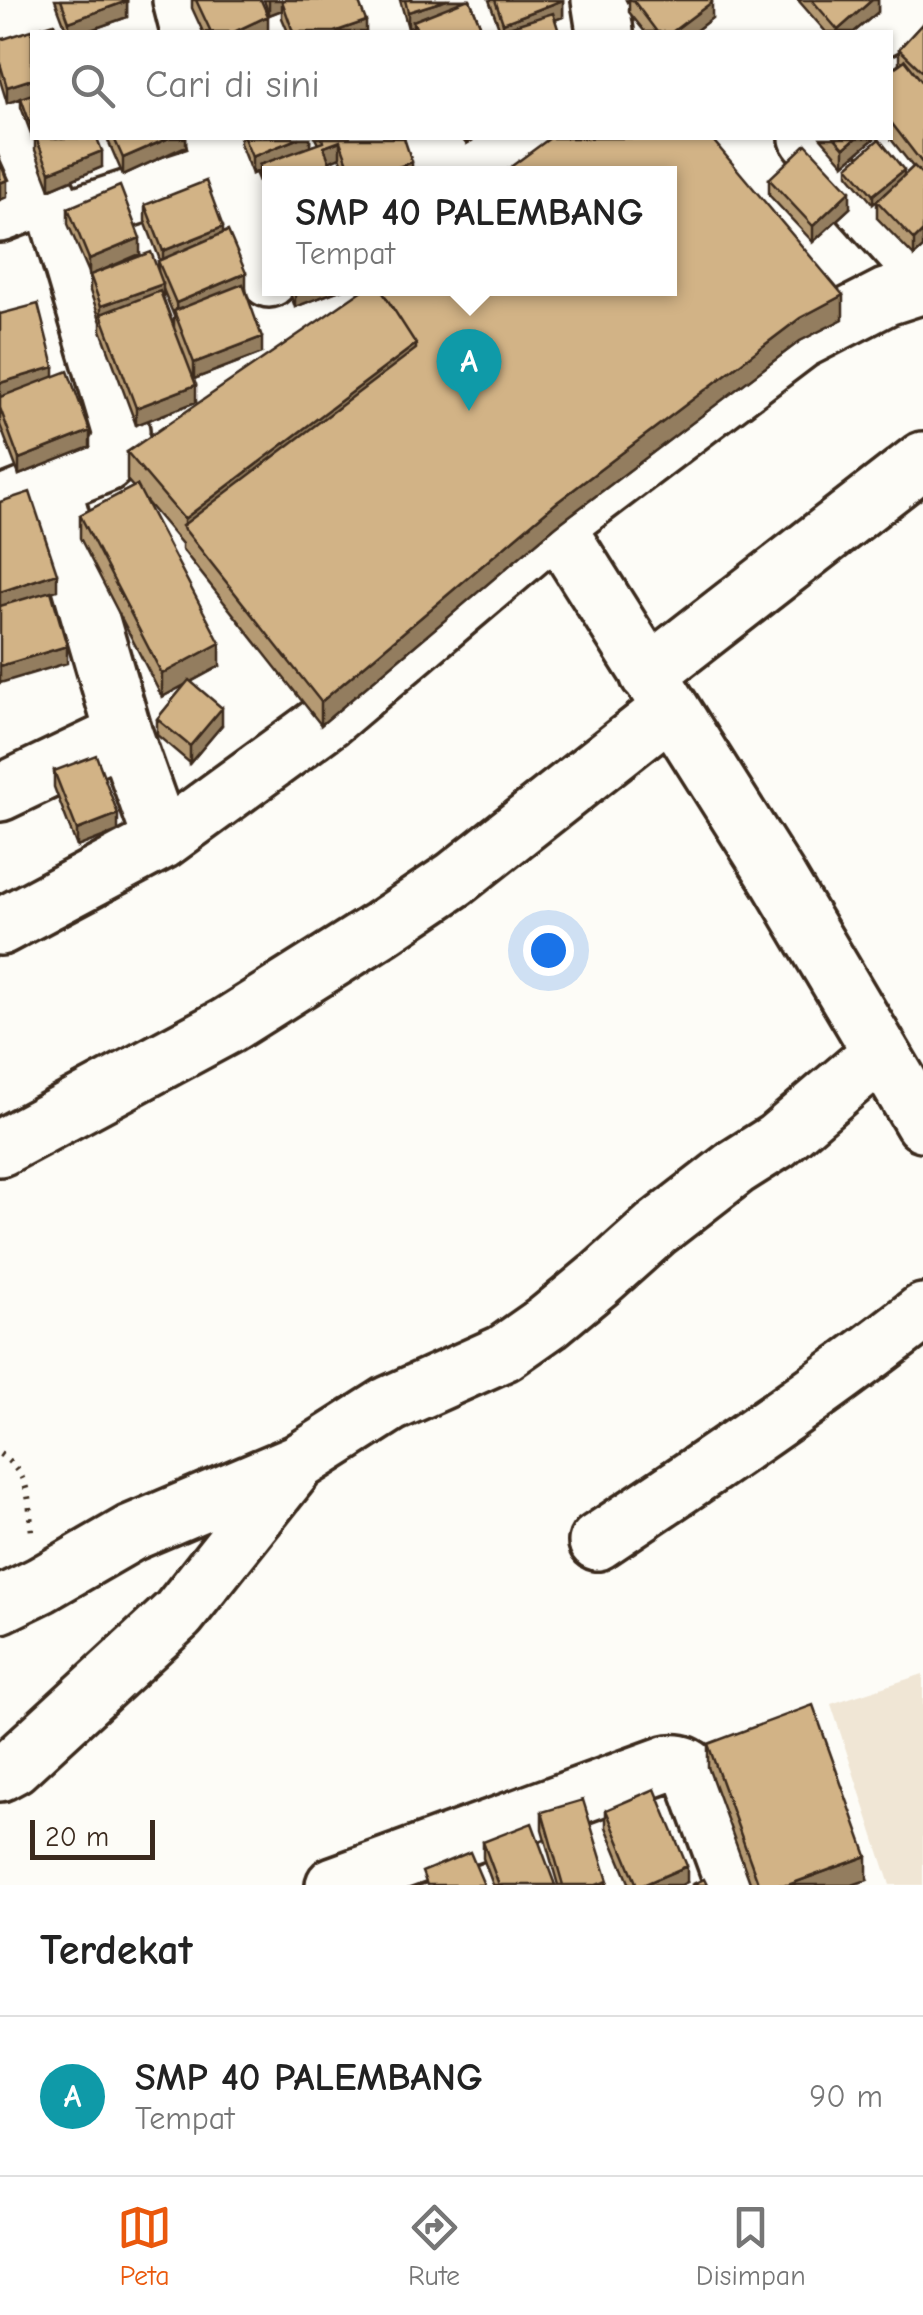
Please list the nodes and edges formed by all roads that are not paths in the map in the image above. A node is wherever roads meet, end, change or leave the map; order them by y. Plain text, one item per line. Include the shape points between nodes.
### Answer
1 (181, 0) edge
2 (382, 0) edge
3 (600, 0) edge
4 (923, 7) edge
5 (188, 30) edge
6 (392, 30) edge
7 (606, 30) edge
8 (878, 30) edge
9 (0, 89) edge
10 (433, 140) edge
11 (531, 140) edge
12 (810, 140) edge
13 (218, 153) edge
14 (447, 166) edge
15 (486, 166) edge
16 (35, 211) edge
17 (262, 261) edge
18 (923, 272) edge
19 (923, 285) edge
20 (923, 460) edge
21 (52, 486) junction
22 (0, 506) edge
23 (556, 526) junction
24 (298, 674) edge
25 (659, 691) junction
26 (329, 720) junction
27 (124, 734) junction
28 (0, 793) edge
29 (162, 841) junction
30 (0, 928) edge
31 (881, 1052) junction
32 (923, 1123) edge
33 (0, 1148) edge
34 (923, 1312) edge
35 (298, 1462) junction
36 (597, 1542) dead end
37 (21, 1595) edge
38 (0, 1774) edge
39 (334, 1885) edge
40 (734, 1885) edge

1 - 5 street
2 - 6 street
3 - 7 street
4 - 8 street
9 - 16 street
10 - 14 street
11 - 15 street
12 - 18 street
13 - 16 street
13 - 17 street
16 - 21 street via 121,430 105,464
19 - 23 street via 800,341
20 - 25 street
21 - 22 street
21 - 27 street
23 - 25 street
23 - 26 street
24 - 26 street
25 - 31 street
25 - 33 street via 455,879 227,1026
26 - 29 street
27 - 28 street
27 - 29 street
29 - 30 street
31 - 32 street
31 - 35 street via 777,1142 656,1228 504,1353 390,1404
34 - 36 street
35 - 37 street via 131,1533
35 - 38 street via 178,1614
39 - 40 street via 676,1762 692,1770

